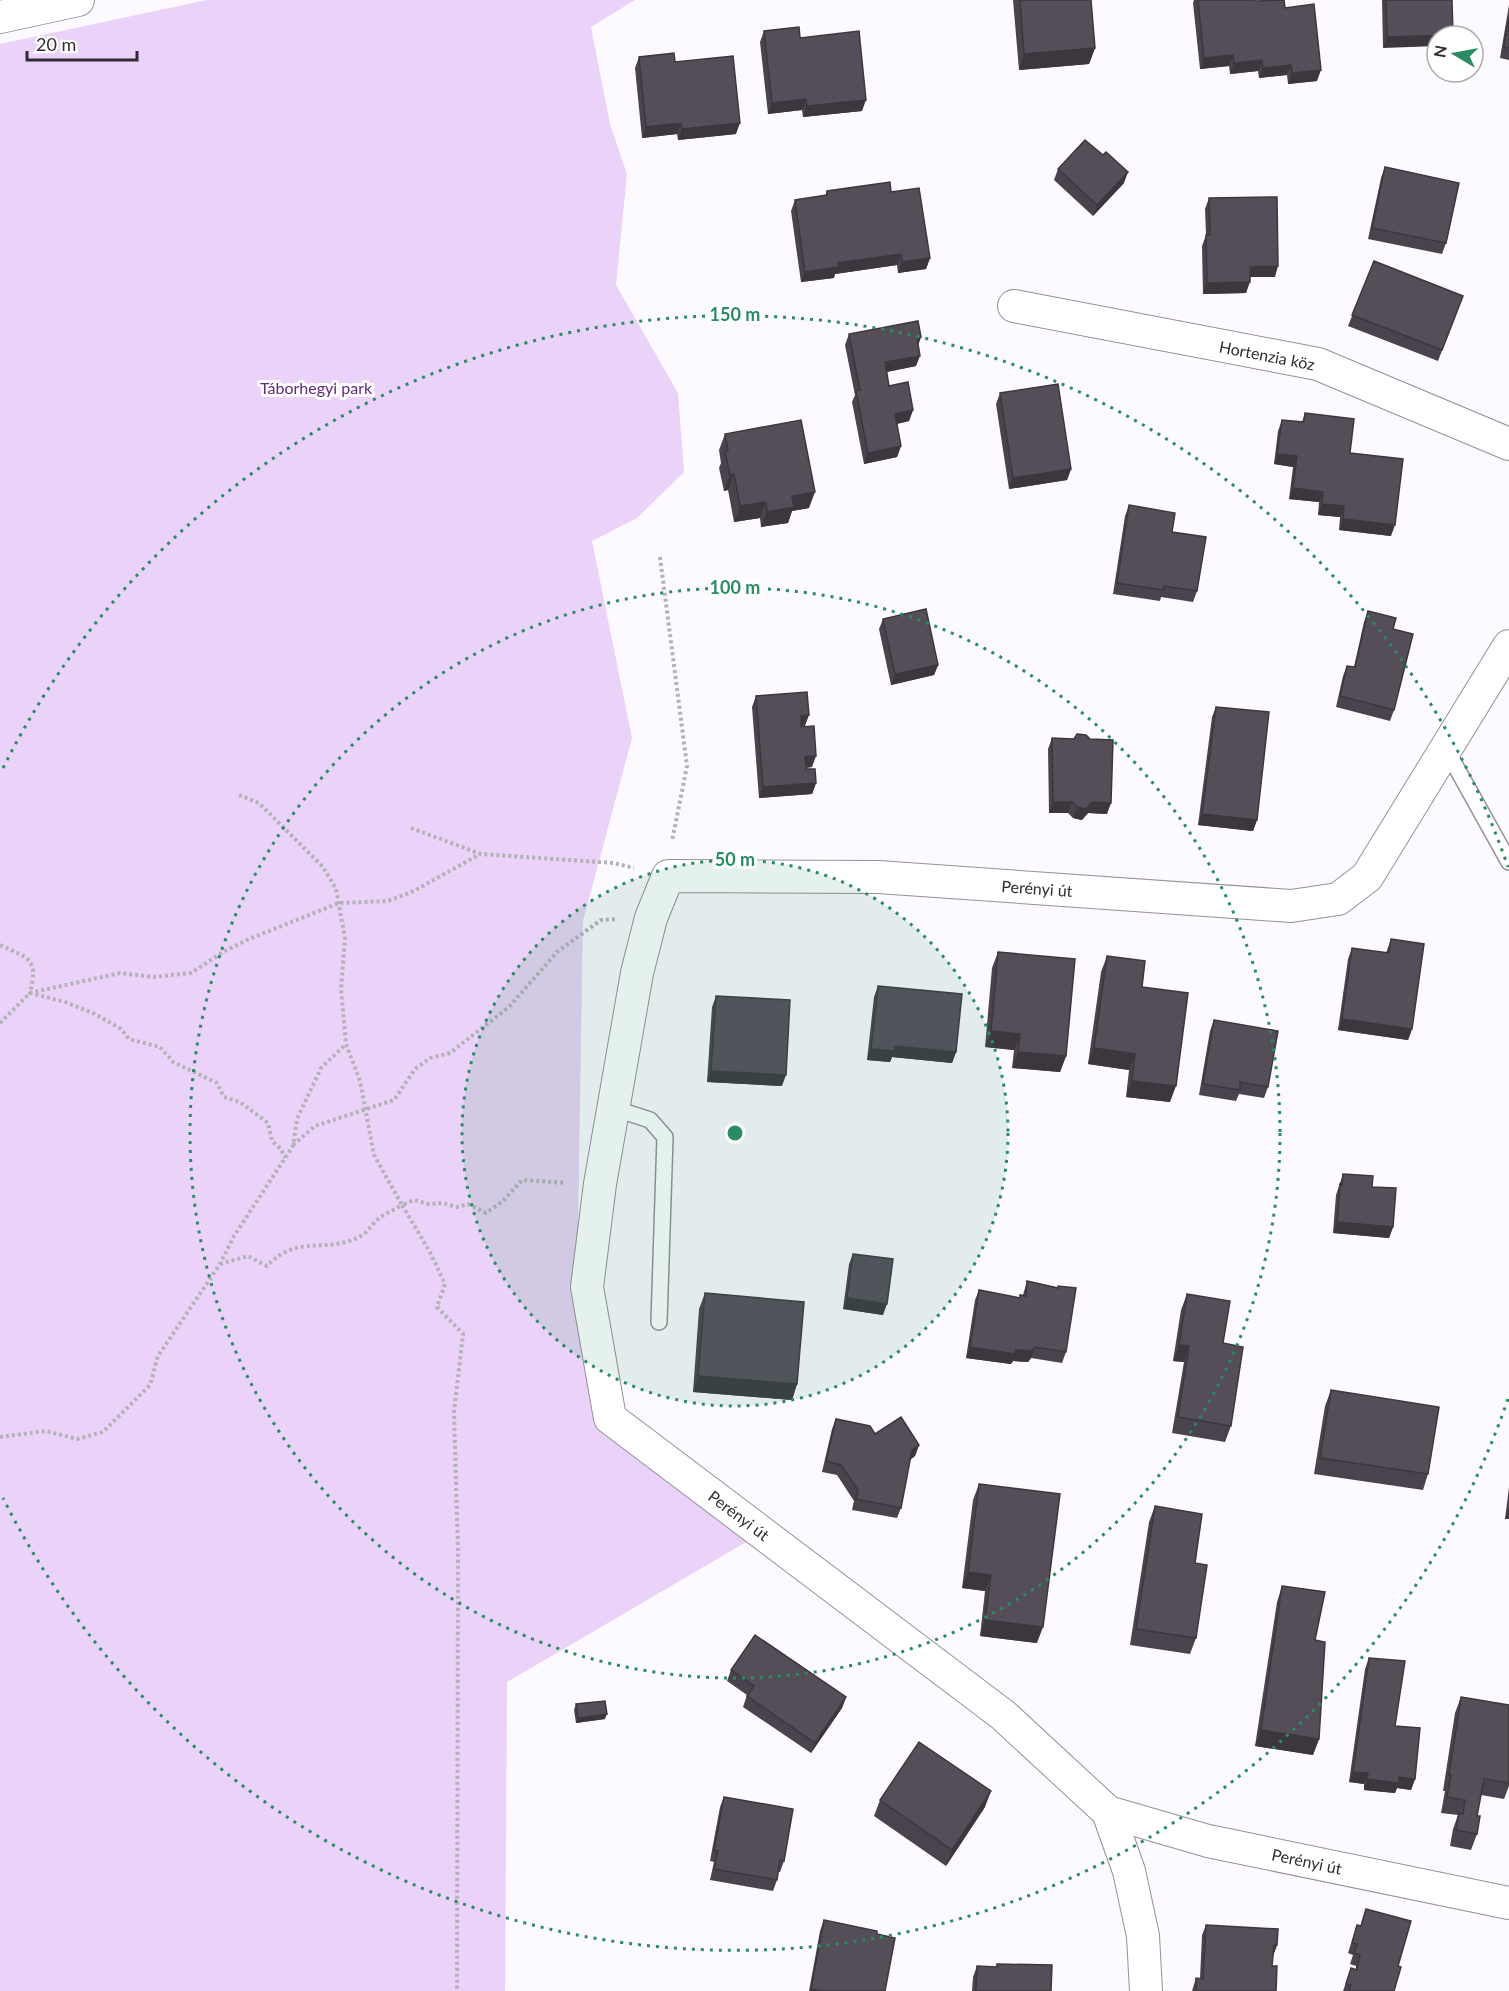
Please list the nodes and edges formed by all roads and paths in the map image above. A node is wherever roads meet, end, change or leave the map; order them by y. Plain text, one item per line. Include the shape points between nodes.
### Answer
1 (78, 0) edge
2 (0, 17) edge
3 (1014, 306) dead end
4 (1509, 444) edge
5 (660, 557) dead end
6 (1509, 646) edge
7 (1446, 749) junction
8 (239, 795) dead end
9 (411, 828) dead end
10 (481, 854) junction
11 (1509, 862) edge
12 (668, 876) junction
13 (339, 903) junction
14 (651, 918) junction
15 (0, 945) edge
16 (30, 993) junction
17 (0, 1023) edge
18 (346, 1044) junction
19 (613, 1108) junction
20 (366, 1109) junction
21 (293, 1146) junction
22 (285, 1158) junction
23 (600, 1184) junction
24 (402, 1205) junction
25 (220, 1264) junction
26 (659, 1322) dead end
27 (0, 1437) edge
28 (1108, 1812) junction
29 (1509, 1903) edge
30 (457, 1991) edge
31 (1146, 1991) edge

1 - 2 street
3 - 4 street, Hortenzia köz via 1318,364
5 - 12 path via 687,766
6 - 7 street, Perényi út
7 - 11 lane
7 - 12 street, Perényi út via 1367,877 1338,899 1291,906 878,877
8 - 13 path via 259,803 323,867
9 - 10 path
10 - 12 path via 614,863
10 - 13 path via 388,901
12 - 14 street, Perényi út
13 - 16 path via 249,939 191,973 154,977 120,973
13 - 18 path via 345,938 341,989
14 - 19 street, Perényi út
14 - 20 path via 601,920 557,952 509,1007 450,1053 430,1058 415,1069 394,1100
15 - 16 path via 20,952 31,964 34,976
16 - 17 path
16 - 22 path via 96,1014 121,1029 129,1039 160,1047 173,1062 217,1083 224,1097 240,1102 268,1123 272,1142
18 - 20 path
18 - 21 path via 321,1068 297,1119
19 - 23 street, Perényi út
19 - 26 lane via 650,1120 665,1137
20 - 21 path via 315,1126
20 - 24 path via 374,1155
21 - 22 path
22 - 25 path
23 - 24 path via 522,1180 486,1213 468,1204 457,1207 414,1200
23 - 28 street, Perényi út via 587,1287 610,1418 1003,1715
24 - 25 path via 379,1218 363,1235 339,1244 295,1247 267,1266 248,1256
24 - 30 path via 445,1284 437,1307 463,1334 454,1424 458,1552
25 - 27 path via 158,1356 150,1385 103,1432 77,1439 46,1431
28 - 29 street, Perényi út via 1208,1841
28 - 31 street, Perényi út via 1130,1871 1143,1936

